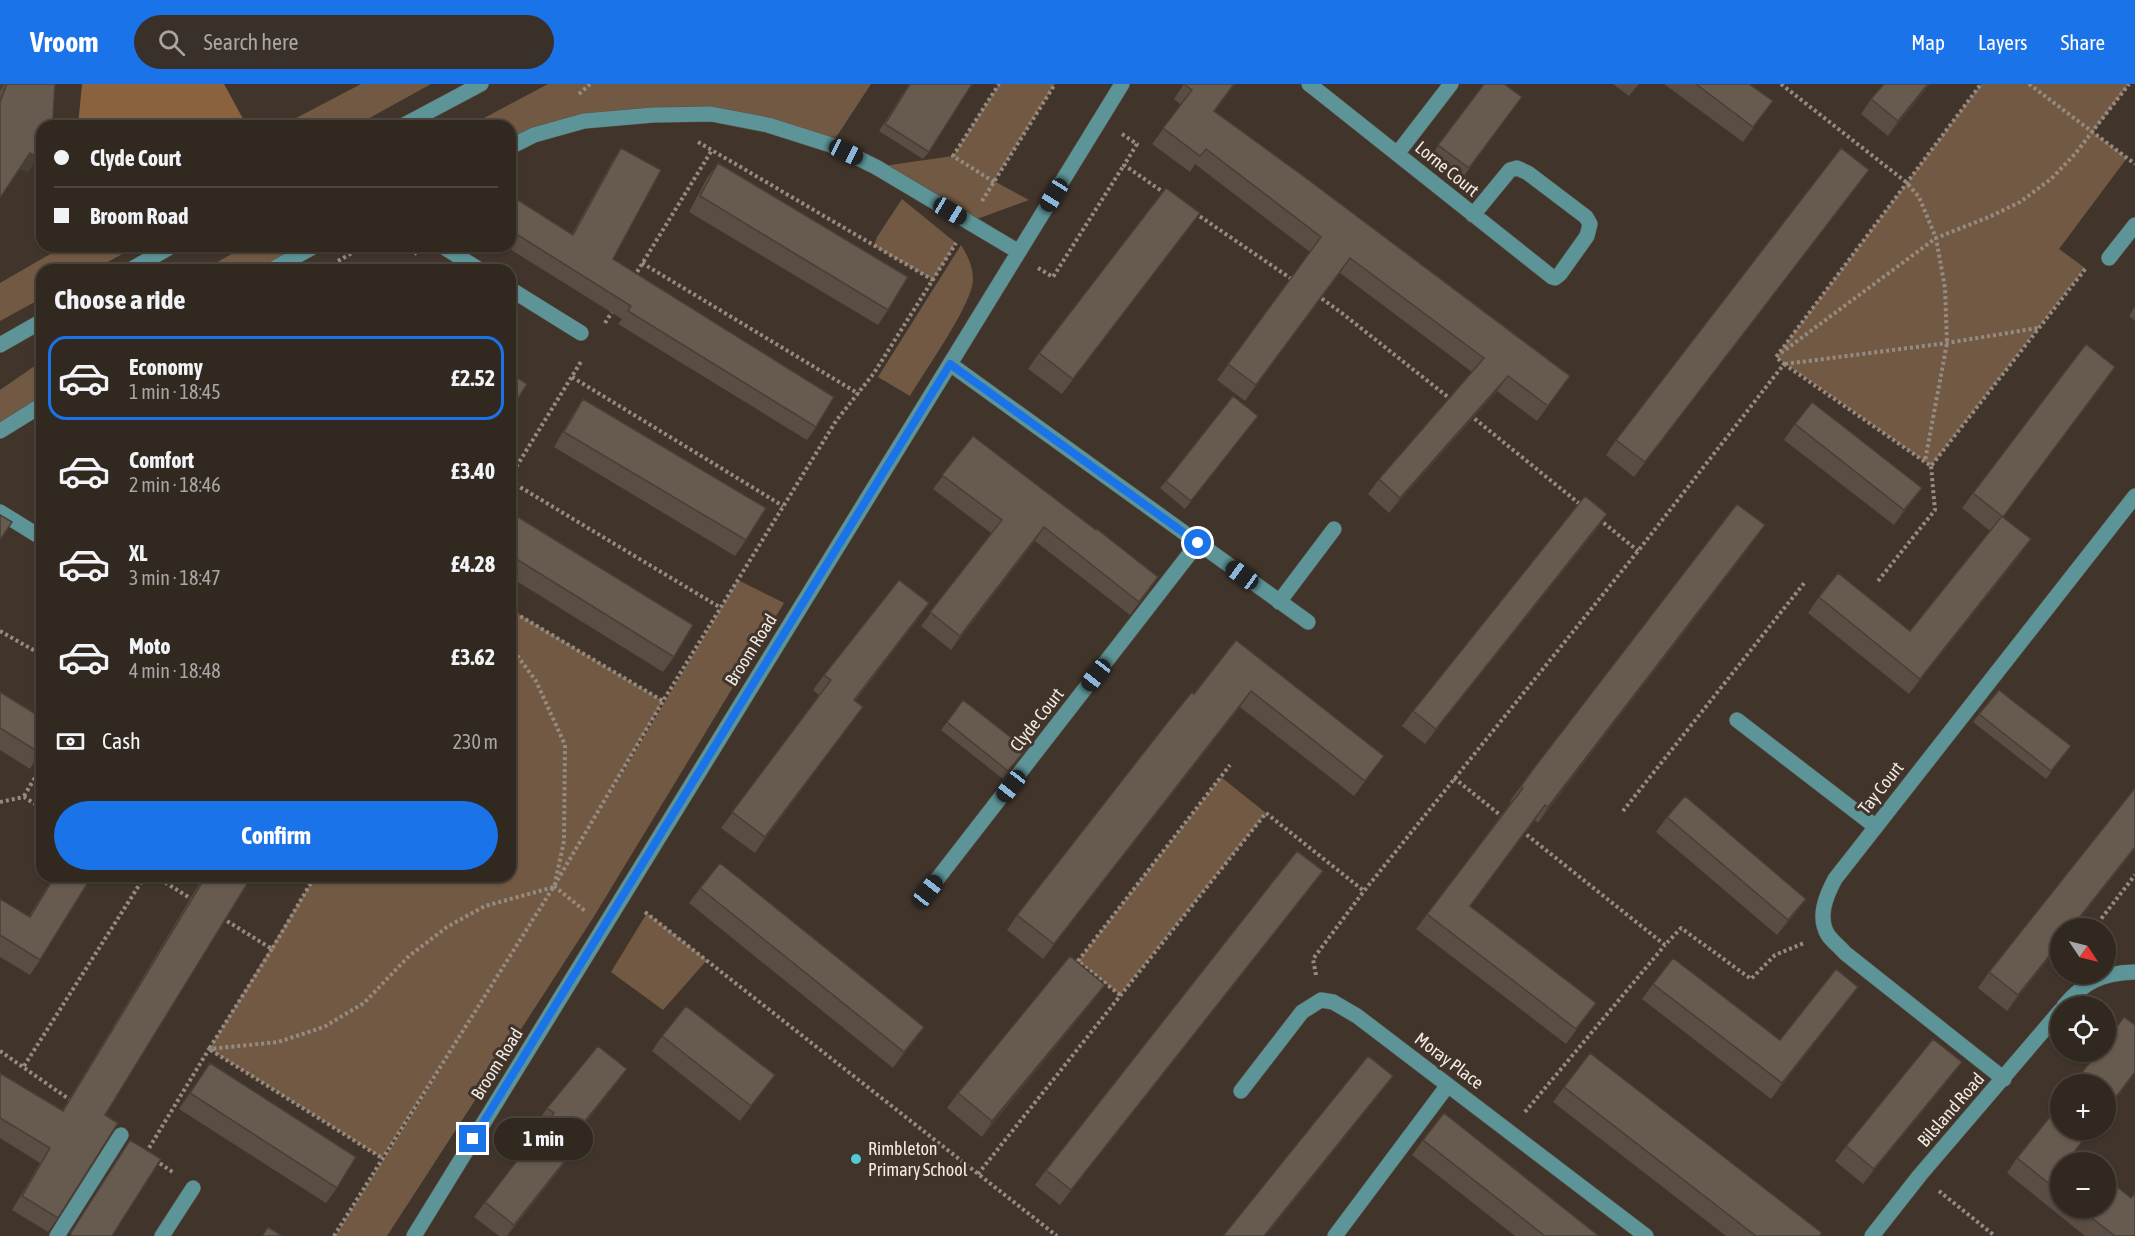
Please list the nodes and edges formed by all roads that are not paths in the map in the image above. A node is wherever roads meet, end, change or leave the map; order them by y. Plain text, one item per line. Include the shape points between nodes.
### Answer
1 (481, 84) edge
2 (1122, 84) edge
3 (1451, 84) edge
4 (1317, 86) edge
5 (413, 120) edge
6 (516, 144) edge
7 (1397, 154) junction
8 (1473, 214) junction
9 (2135, 225) edge
10 (162, 252) edge
11 (304, 252) edge
12 (451, 252) edge
13 (1018, 254) junction
14 (2109, 258) road end
15 (140, 264) edge
16 (283, 264) edge
17 (470, 264) edge
18 (516, 293) edge
19 (36, 324) edge
20 (581, 333) dead end
21 (0, 345) edge
22 (950, 364) junction
23 (36, 409) edge
24 (0, 430) edge
25 (2135, 496) edge
26 (0, 512) edge
27 (1334, 529) dead end
28 (36, 534) edge
29 (1198, 543) junction
30 (1278, 602) junction
31 (1308, 622) dead end
32 (1737, 720) dead end
33 (1876, 826) junction
34 (928, 891) dead end
35 (2135, 972) edge
36 (2073, 996) edge
37 (2050, 1023) edge
38 (2004, 1079) junction
39 (1448, 1085) junction
40 (1241, 1091) dead end
41 (121, 1135) dead end
42 (193, 1188) dead end
43 (1636, 1233) edge
44 (57, 1236) edge
45 (162, 1236) edge
46 (414, 1236) edge
47 (1335, 1236) edge
48 (1872, 1236) edge

1 - 5 street
2 - 13 street, Broom Road
3 - 7 street
4 - 7 street, Lorne Court
6 - 13 street via 584,121 653,115 711,114 768,125 831,145 876,167
7 - 8 street, Lorne Court
8 - 8 street, Lorne Court via 1555,278 1587,236 1590,224 1528,173 1516,168 1510,170
9 - 14 street
10 - 15 street
11 - 16 street
12 - 17 street
13 - 22 street, Broom Road
18 - 20 street
19 - 21 street
22 - 29 street
22 - 46 street, Broom Road
23 - 24 street
25 - 33 street, Tay Court
26 - 28 street
27 - 30 street
29 - 30 street
29 - 34 street, Clyde Court
30 - 31 street
32 - 33 street
33 - 38 street, Tay Court via 1828,893 1822,914 1828,935 1845,953
35 - 36 street via 2098,978
37 - 38 street, Bilsland Road
38 - 48 street, Bilsland Road
39 - 40 street, Moray Place via 1357,1016 1333,1002 1321,1000 1302,1012
39 - 43 street, Moray Place
39 - 47 street
41 - 44 street
42 - 45 street

